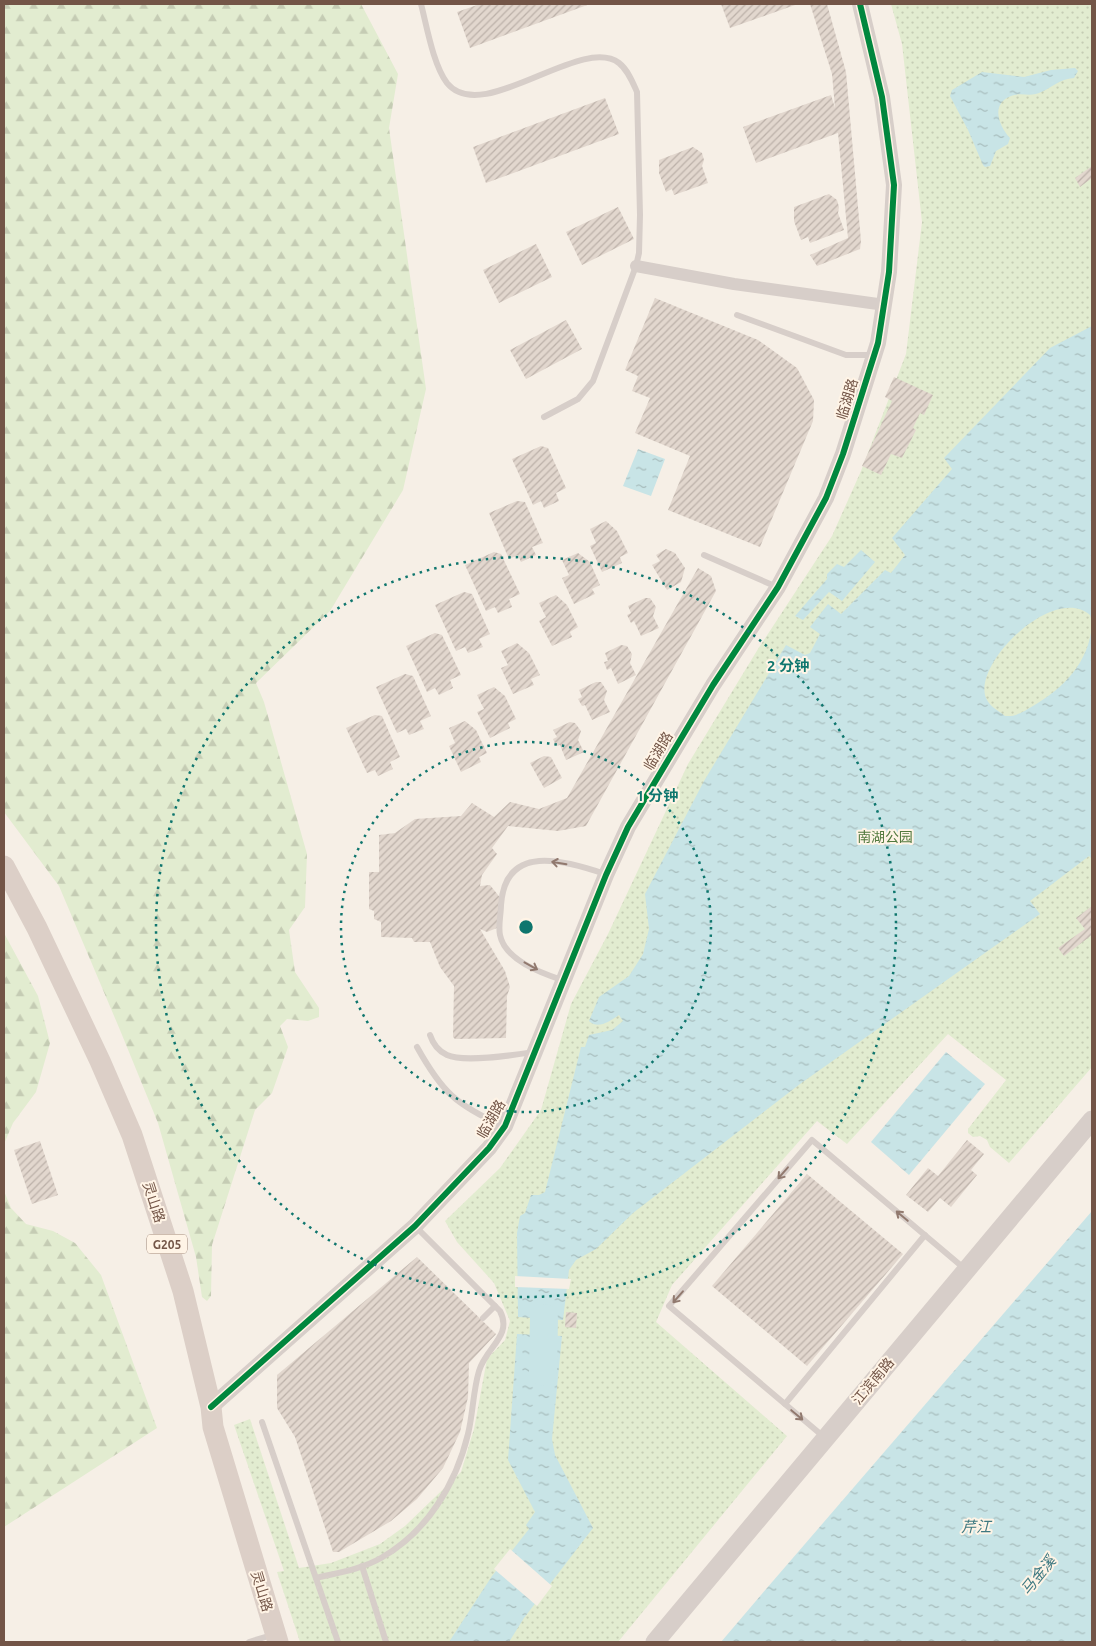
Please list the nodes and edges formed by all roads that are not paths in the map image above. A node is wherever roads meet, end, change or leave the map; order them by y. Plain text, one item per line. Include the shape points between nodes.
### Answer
1 (421, 4) edge
2 (860, 4) edge
3 (636, 266) junction
4 (885, 305) junction
5 (737, 315) dead end
6 (874, 355) junction
7 (544, 417) dead end
8 (704, 555) dead end
9 (778, 587) junction
10 (4, 866) edge
11 (606, 875) junction
12 (562, 980) junction
13 (430, 1035) dead end
14 (417, 1047) dead end
15 (535, 1052) junction
16 (1092, 1120) edge
17 (505, 1126) junction
18 (415, 1226) junction
19 (925, 1235) junction
20 (966, 1270) junction
21 (495, 1306) junction
22 (483, 1318) dead end
23 (785, 1404) junction
24 (211, 1407) junction
25 (262, 1422) dead end
26 (825, 1438) junction
27 (362, 1566) junction
28 (316, 1578) junction
29 (277, 1638) edge
30 (249, 1642) edge
31 (338, 1642) edge
32 (386, 1642) edge
33 (655, 1642) edge

1 - 3 lane via 440,70 458,92 468,95 496,92 579,60 604,58 619,63 637,92 640,253
2 - 4 street, 临湖路 via 882,98 894,185
3 - 4 street via 734,284
3 - 7 lane via 593,381 578,399
4 - 6 street, 临湖路
5 - 6 lane via 846,355
6 - 9 street, 临湖路 via 826,498
8 - 9 lane
9 - 11 street, 临湖路 via 667,759 628,827
10 - 24 highway, 灵山路 / G205 via 100,1061 132,1135 183,1291
11 - 12 street, 临湖路
11 -> 12 lane via 540,860 508,874 502,888 499,934 505,947 518,959
12 - 15 street, 临湖路
13 - 15 lane via 432,1043 448,1056 491,1057
14 - 17 lane via 433,1075 457,1102
15 - 17 street, 临湖路
16 - 20 main road, 江滨南路
17 - 18 street, 临湖路 via 489,1148
18 - 21 lane
18 - 24 street, 临湖路
19 - 20 lane
19 - 23 lane
19 -> 23 lane via 812,1140 669,1306
20 - 26 main road, 江滨南路
21 - 22 lane
21 - 27 lane via 503,1317 503,1332 481,1364 468,1434 448,1490 404,1543
23 -> 26 lane
24 - 29 highway, 灵山路 / G205 via 213,1427
25 - 28 lane
26 - 33 main road, 江滨南路
27 - 28 lane
27 - 32 lane
28 - 31 lane
29 - 30 lane

